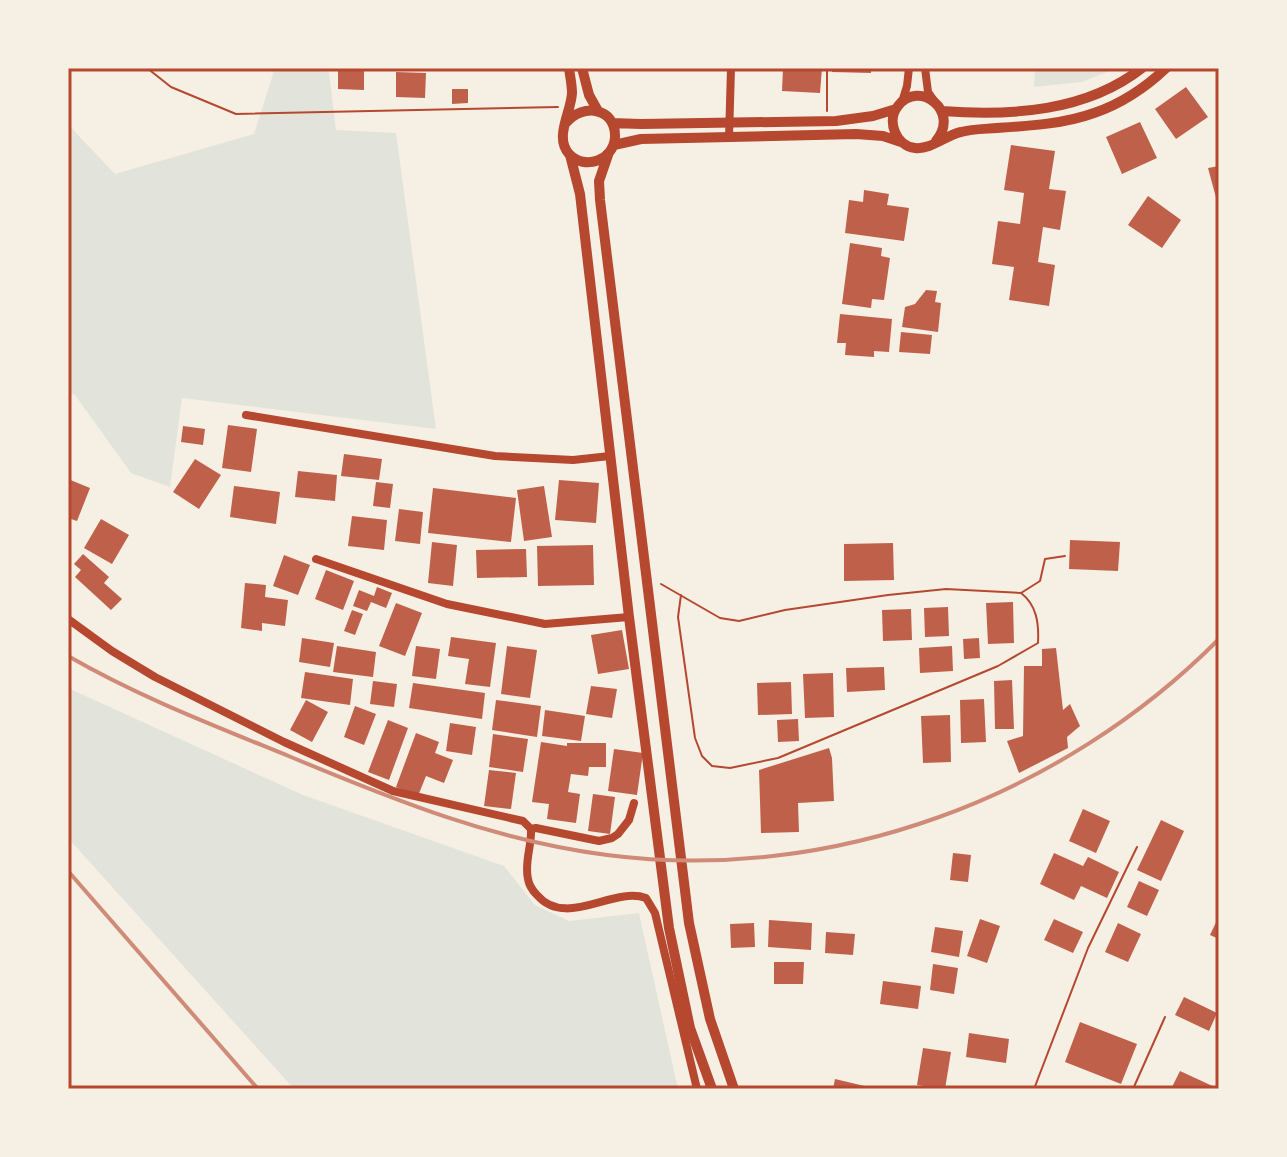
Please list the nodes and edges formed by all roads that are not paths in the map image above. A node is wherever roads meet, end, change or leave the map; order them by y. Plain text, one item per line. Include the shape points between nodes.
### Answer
1 (569, 68) edge
2 (582, 68) edge
3 (731, 68) edge
4 (909, 68) edge
5 (925, 68) edge
6 (1142, 68) edge
7 (1166, 68) edge
8 (899, 105) junction
9 (939, 107) junction
10 (598, 111) junction
11 (566, 123) junction
12 (612, 123) junction
13 (729, 123) junction
14 (729, 138) junction
15 (936, 141) junction
16 (901, 142) junction
17 (611, 150) junction
18 (570, 155) junction
19 (246, 415) dead end
20 (610, 456) junction
21 (316, 559) dead end
22 (629, 617) junction
23 (68, 619) edge
24 (634, 803) dead end
25 (531, 829) junction
26 (697, 1089) edge
27 (712, 1089) edge
28 (734, 1089) edge

1 - 11 street via 572,92
2 - 10 street
3 - 13 street
4 - 8 street
5 - 9 street via 928,92
6 - 9 street via 1113,87 1072,103 977,114
7 - 15 street via 1095,113 961,132
8 - 9 street via 923,96
8 - 13 street via 873,116 826,121
8 - 16 street via 892,123
9 - 15 street via 944,127
10 - 11 street via 577,112
10 - 12 street
11 - 18 street via 562,139
12 - 13 street
12 - 17 street
13 - 14 street
14 - 16 street via 856,134
14 - 17 street via 641,139
15 - 16 street via 923,148
17 - 18 street via 601,160 584,162
17 - 28 street via 599,181 600,200 689,923 710,1019
18 - 20 street via 580,194
19 - 20 street via 495,456
20 - 22 street
21 - 22 street via 447,604 545,624
22 - 27 street via 669,928 690,1028
23 - 25 street via 155,677 284,742 393,791 523,821
24 - 25 street via 629,820 612,838 599,841
25 - 26 street via 528,880 540,899 575,908 631,895 651,904

